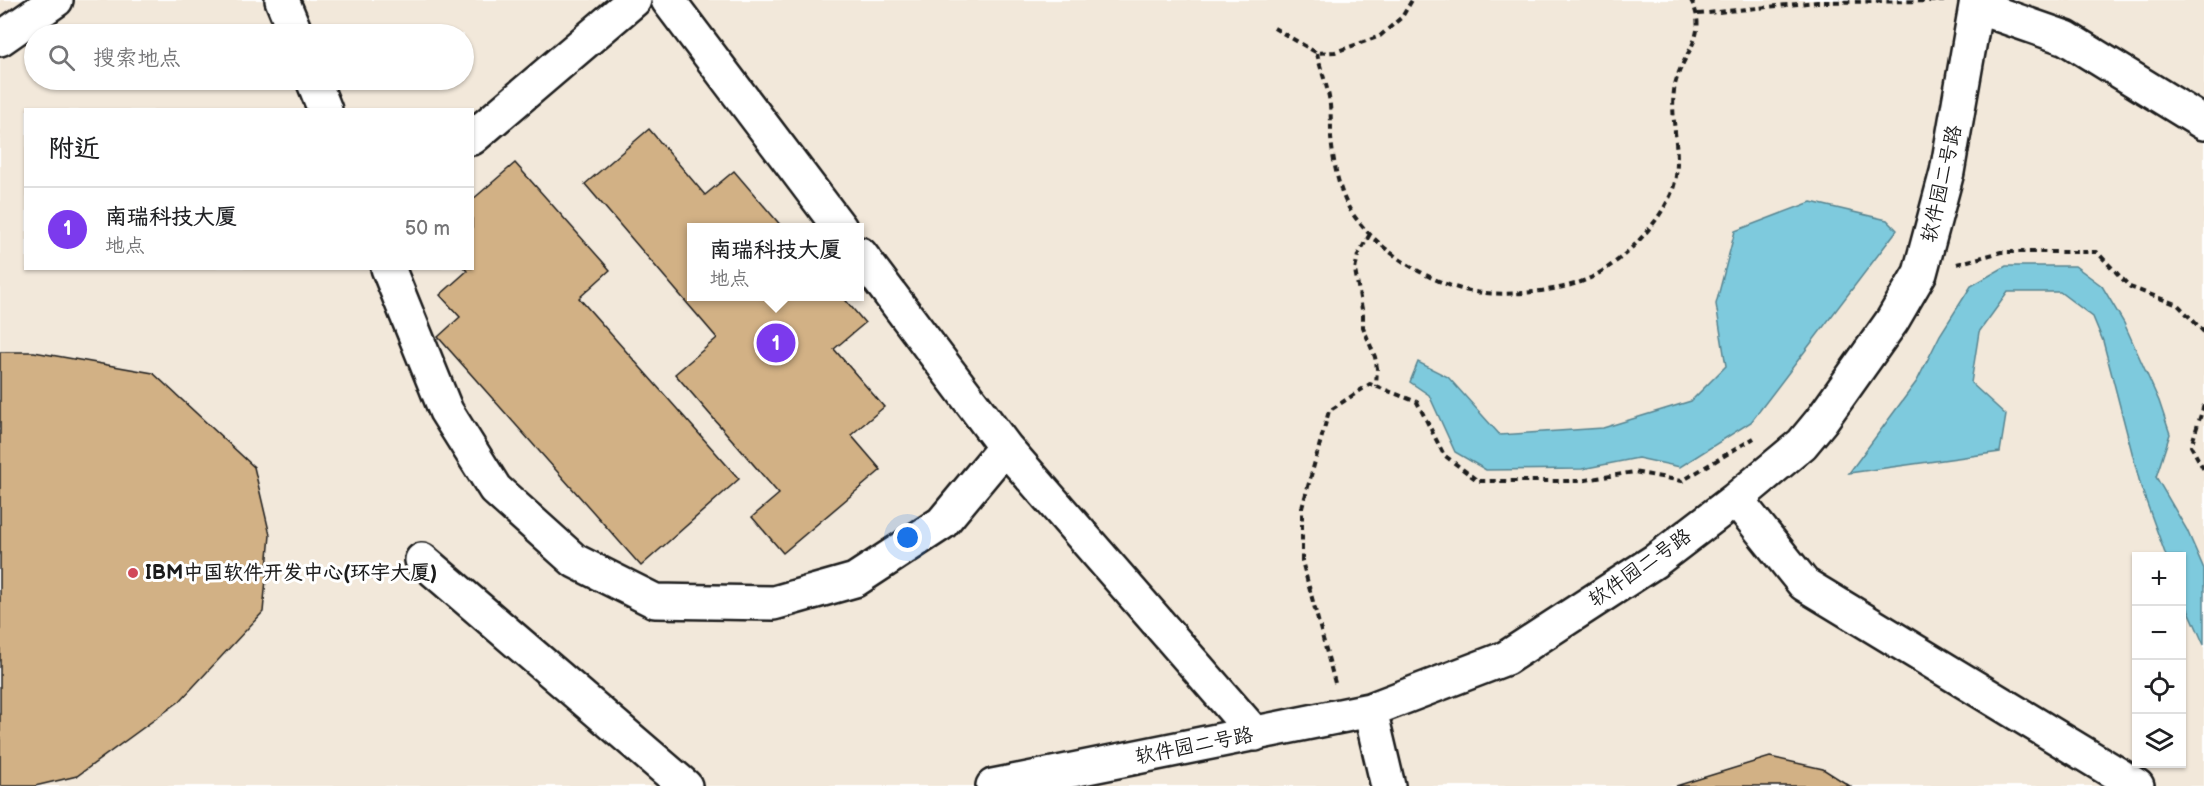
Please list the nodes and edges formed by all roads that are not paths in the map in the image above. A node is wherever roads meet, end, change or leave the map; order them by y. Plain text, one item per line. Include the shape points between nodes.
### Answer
1 (56, 0) edge
2 (282, 0) edge
3 (634, 0) edge
4 (668, 0) edge
5 (1977, 4) edge
6 (292, 24) edge
7 (0, 39) edge
8 (318, 90) edge
9 (324, 108) edge
10 (2204, 123) edge
11 (474, 136) edge
12 (836, 223) edge
13 (864, 259) edge
14 (389, 270) edge
15 (1005, 447) junction
16 (1736, 499) junction
17 (422, 560) dead end
18 (1356, 713) junction
19 (1255, 734) junction
20 (686, 786) edge
21 (993, 786) edge
22 (1388, 786) edge
23 (2137, 786) edge

1 - 7 street
2 - 6 street
3 - 11 street
4 - 12 street
5 - 10 street via 2066,39
5 - 16 street, 软件园二号路 via 1947,172 1920,273 1892,321 1821,421 1802,444
8 - 9 street
13 - 15 street
14 - 15 street via 446,411 495,489 575,561 655,601 774,603 855,580 942,523
15 - 19 street
16 - 18 street, 软件园二号路 via 1655,561 1506,658
16 - 23 street via 1804,584
17 - 20 street
18 - 19 street, 软件园二号路
18 - 22 street
19 - 21 street, 软件园二号路

